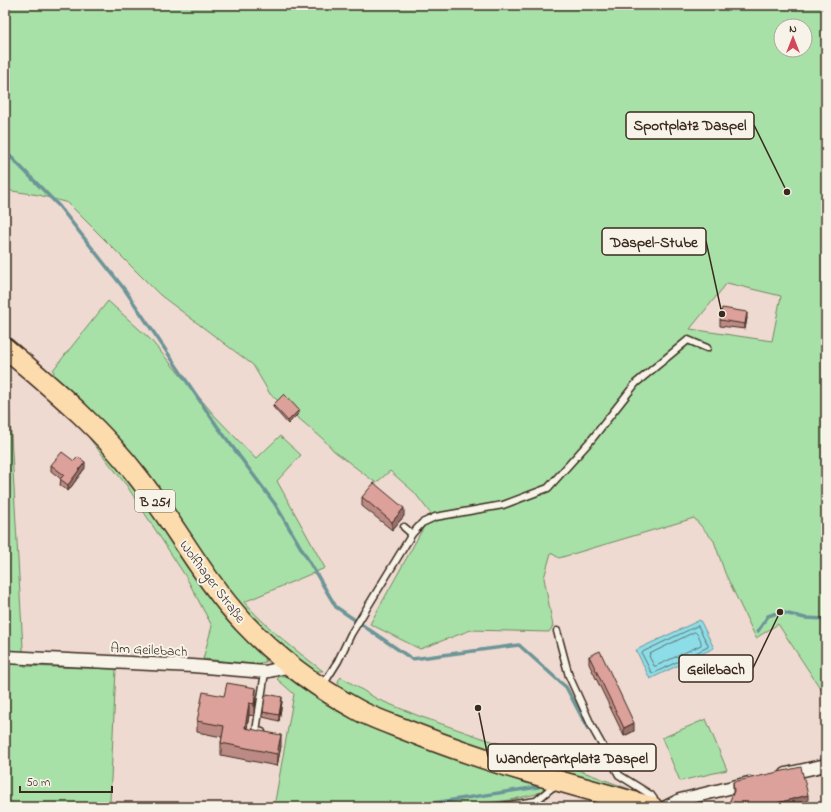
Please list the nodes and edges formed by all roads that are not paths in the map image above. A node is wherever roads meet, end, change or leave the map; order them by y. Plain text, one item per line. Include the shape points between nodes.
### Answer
1 (5, 348) edge
2 (707, 348) dead end
3 (404, 527) dead end
4 (412, 534) junction
5 (557, 631) dead end
6 (5, 657) edge
7 (291, 666) junction
8 (265, 672) junction
9 (321, 688) junction
10 (267, 733) edge
11 (826, 765) edge
12 (772, 778) edge
13 (757, 781) edge
14 (560, 782) junction
15 (497, 807) edge
16 (652, 807) edge
17 (658, 807) edge
18 (666, 807) edge

1 - 7 main road, Wolfhager Straße / B 251 via 63,397 107,439 138,477 217,591 244,624
2 - 4 lane via 688,340 636,383 592,439 548,488 503,505 435,517 422,523
3 - 4 lane
4 - 9 lane
5 - 17 lane via 569,676 593,729 620,775 651,796
6 - 8 street, Am Geilebach
7 - 8 street, Am Geilebach
7 - 9 main road, Wolfhager Straße / B 251
8 - 10 lane via 256,731
9 - 14 main road, Wolfhager Straße / B 251 via 360,712 451,748
11 - 12 street
13 - 18 street via 680,800
14 - 15 lane via 536,801
14 - 16 main road, Wolfhager Straße / B 251

